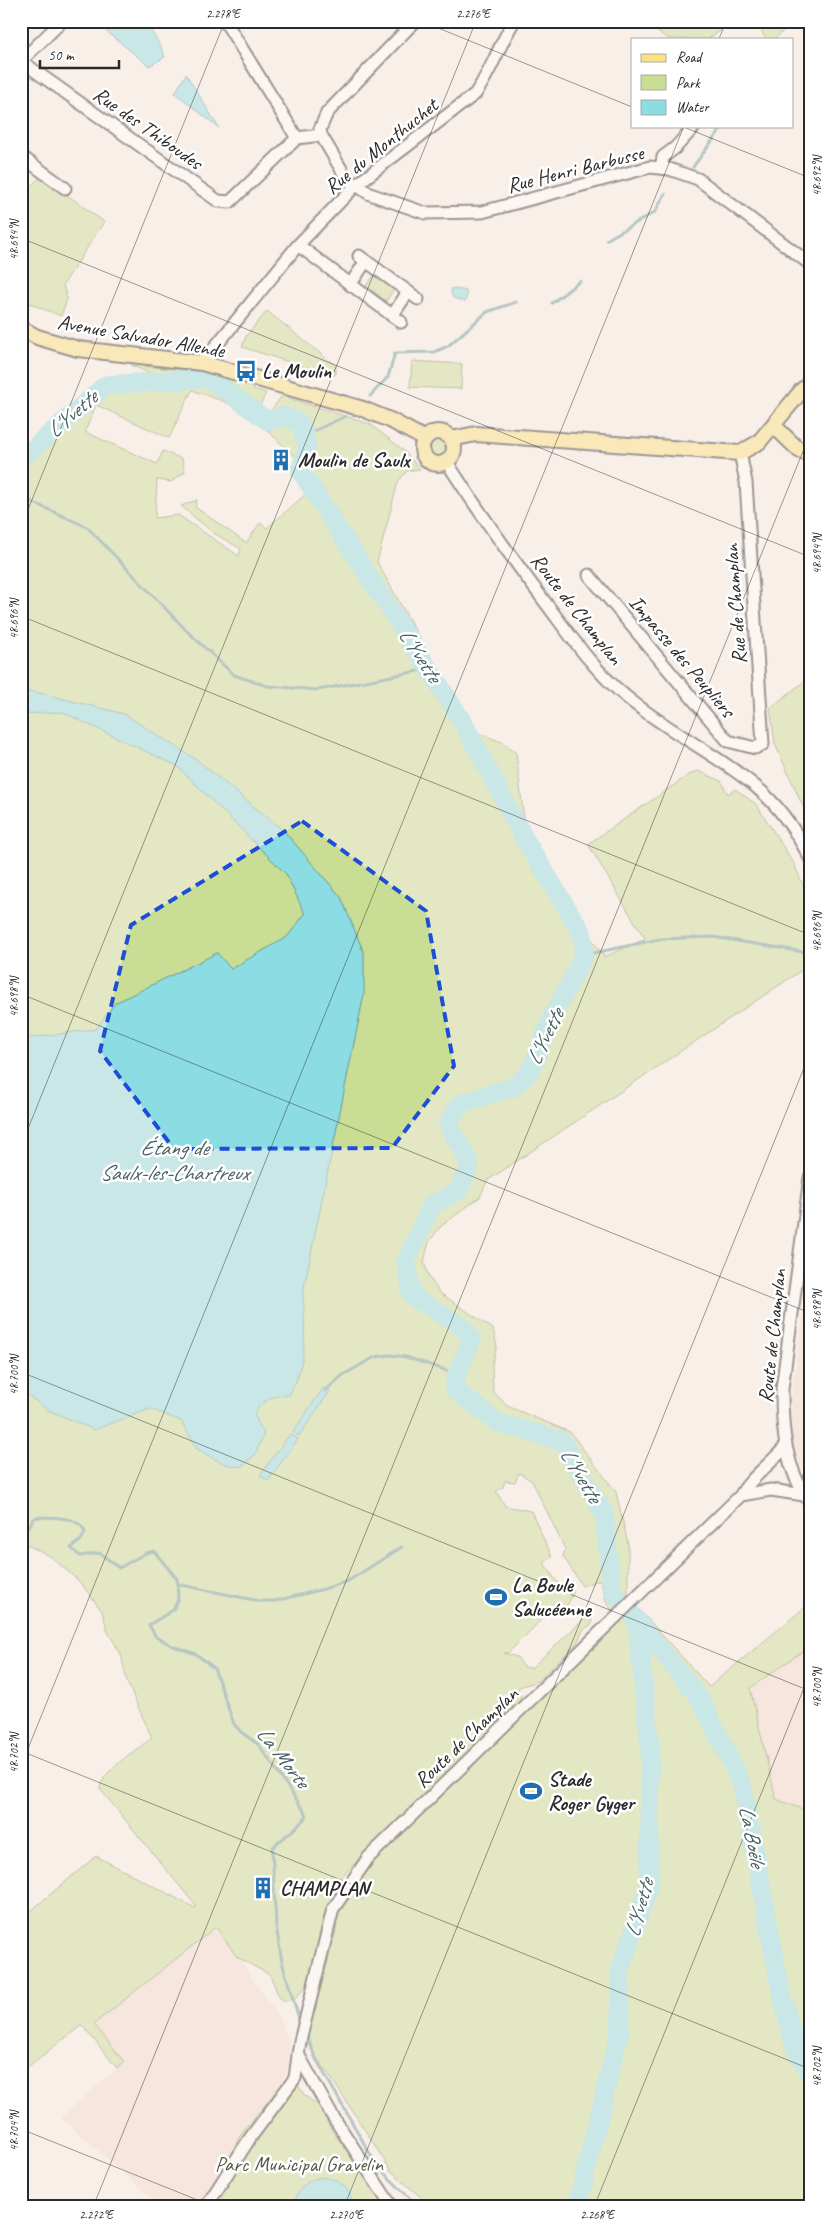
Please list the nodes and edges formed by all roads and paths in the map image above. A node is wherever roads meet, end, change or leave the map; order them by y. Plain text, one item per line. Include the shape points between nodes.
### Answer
1 (62, 21) edge
2 (225, 21) edge
3 (415, 21) edge
4 (514, 21) edge
5 (21, 61) edge
6 (692, 128) edge
7 (321, 135) junction
8 (296, 138) junction
9 (21, 156) edge
10 (661, 168) junction
11 (356, 185) junction
12 (65, 188) dead end
13 (298, 245) junction
14 (810, 264) edge
15 (350, 285) junction
16 (21, 328) edge
17 (202, 363) junction
18 (810, 386) edge
19 (774, 426) junction
20 (425, 439) junction
21 (451, 439) junction
22 (740, 453) junction
23 (810, 455) edge
24 (449, 460) junction
25 (589, 575) dead end
26 (755, 748) joint
27 (808, 856) edge
28 (810, 1177) edge
29 (785, 1447) junction
30 (741, 1495) junction
31 (807, 1499) edge
32 (298, 2054) junction
33 (206, 2207) edge
34 (392, 2207) edge

1 - 5 street
2 - 8 street
3 - 7 street via 327,113 320,129
4 - 11 street, Rue du Monthuchet via 483,83 474,94
5 - 8 street, Rue des Thiboudes via 218,201 230,202
6 - 10 street via 663,158
7 - 8 street
7 - 11 street via 347,178
9 - 12 street
10 - 11 street, Rue Henri Barbusse via 650,167 482,212 425,213 370,194
10 - 14 street, Rue Henri Barbusse via 698,179
11 - 13 street, Rue du Monthuchet
13 - 15 street
13 - 17 street, Rue du Monthuchet
15 - 15 street via 396,319 413,295 363,259
16 - 17 main road, Avenue Salvador Allende via 37,337 78,349
17 - 20 main road, Avenue Salvador Allende via 363,409
18 - 19 main road via 803,389
19 - 22 main road via 759,442
19 - 23 main road
20 - 21 main road via 438,432
20 - 24 main road via 422,449 425,458 434,464
21 - 22 main road via 476,434
21 - 24 main road via 454,448
22 - 26 street, Rue de Champlan via 746,482 763,744
24 - 27 street, Route de Champlan via 450,467 520,569 591,663 624,695 659,722 756,787 789,822
25 - 26 street, Impasse des Peupliers via 728,741
28 - 29 street, Route de Champlan via 782,1390
29 - 30 street, Route de Champlan via 744,1487
29 - 31 street, Route de Champlan via 792,1472
30 - 31 street via 771,1490
30 - 32 street, Route de Champlan via 368,1858 333,1909
32 - 33 street, Route de Champlan via 295,2078 250,2138
32 - 34 street via 330,2112

